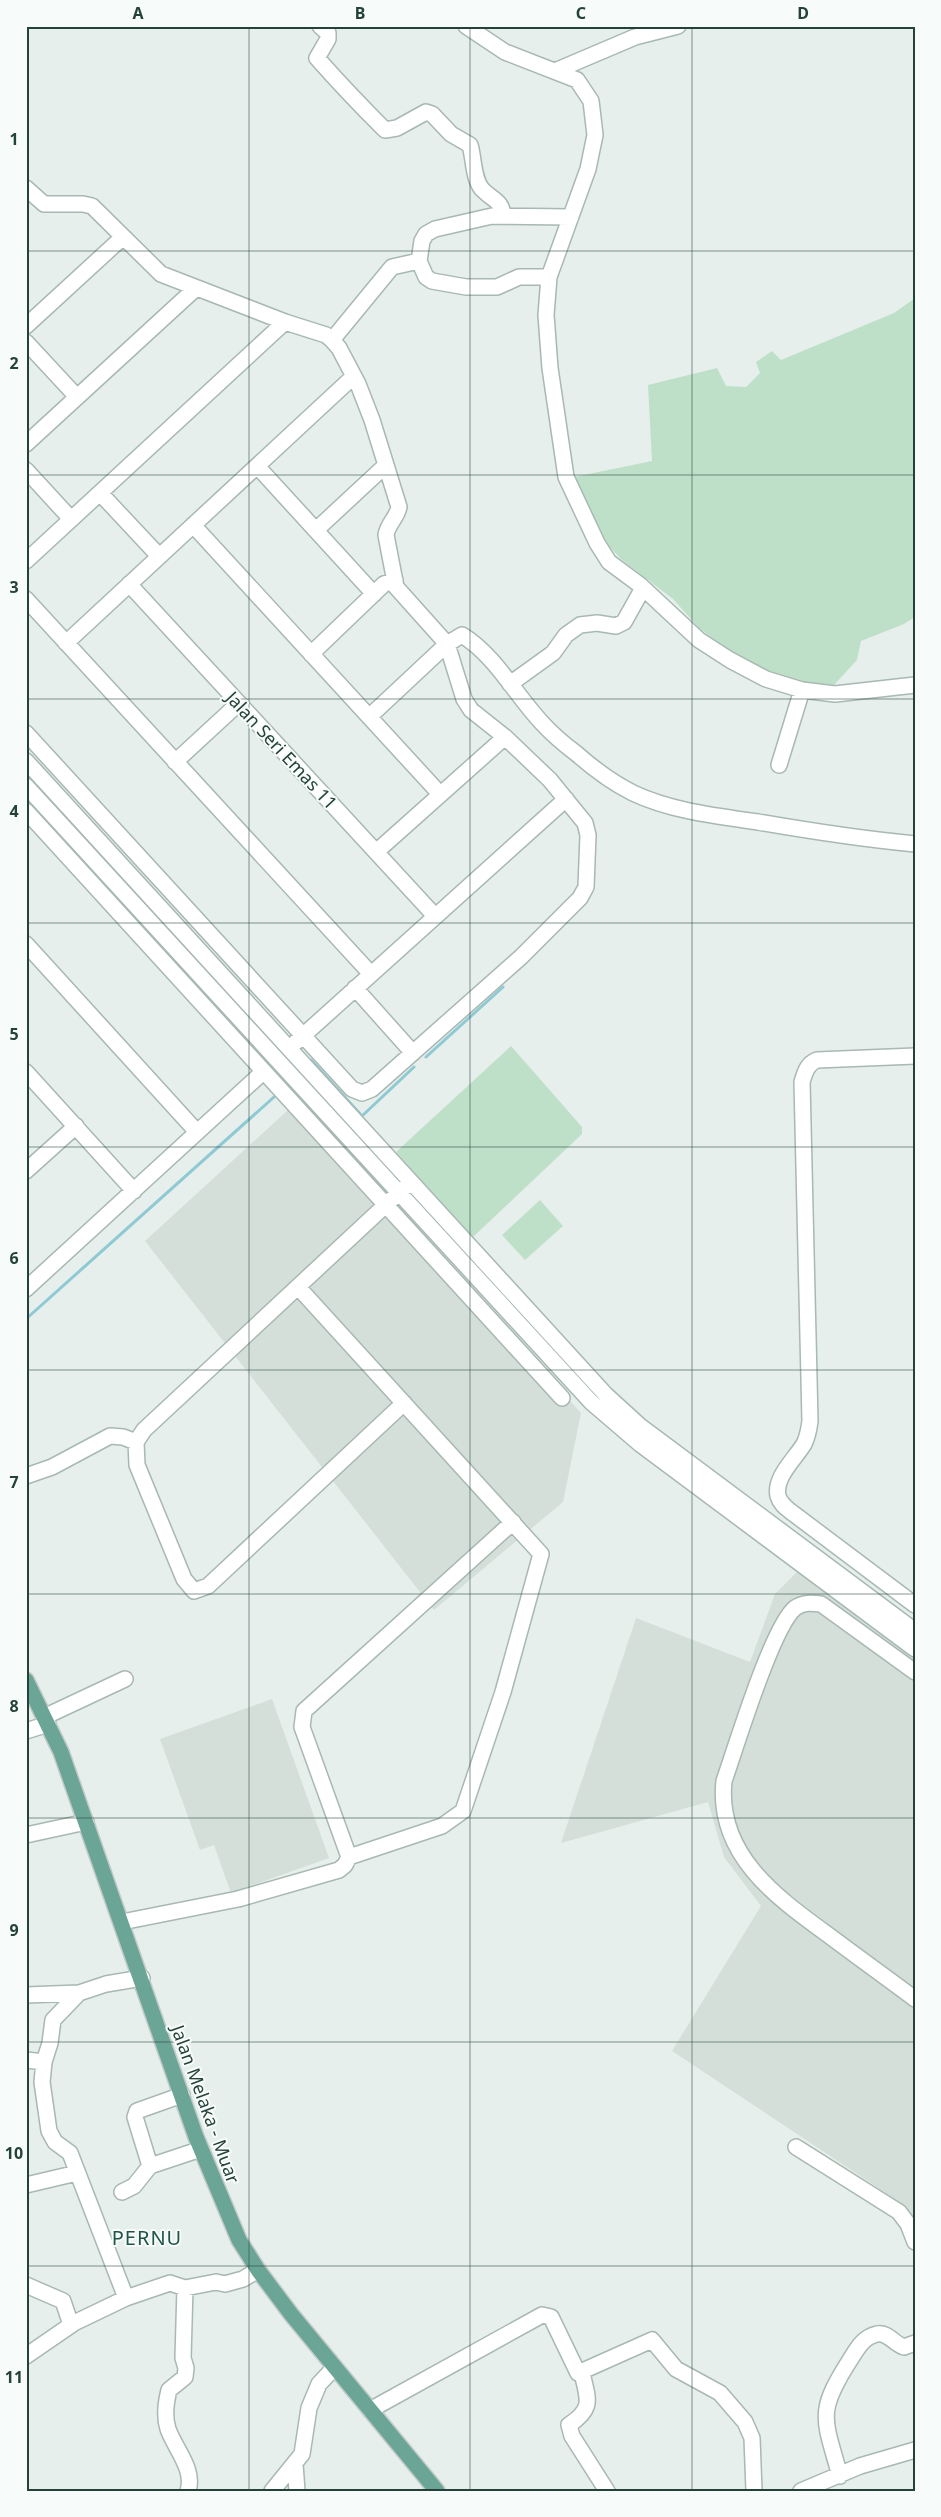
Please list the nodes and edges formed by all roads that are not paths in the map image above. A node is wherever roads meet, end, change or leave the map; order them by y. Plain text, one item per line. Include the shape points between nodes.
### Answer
1 (320, 26) edge
2 (466, 26) edge
3 (678, 26) edge
4 (555, 72) junction
5 (30, 198) edge
6 (503, 216) junction
7 (572, 217) junction
8 (123, 238) junction
9 (419, 261) junction
10 (549, 277) junction
11 (195, 289) junction
12 (285, 322) junction
13 (26, 326) edge
14 (332, 340) junction
15 (26, 342) edge
16 (354, 376) junction
17 (77, 397) junction
18 (26, 444) edge
19 (386, 465) junction
20 (257, 466) junction
21 (26, 470) edge
22 (100, 493) junction
23 (71, 519) junction
24 (193, 525) junction
25 (316, 530) junction
26 (160, 556) junction
27 (26, 560) edge
28 (395, 580) junction
29 (129, 584) junction
30 (642, 588) junction
31 (374, 594) junction
32 (26, 599) edge
33 (66, 642) junction
34 (447, 644) junction
35 (312, 654) junction
36 (510, 684) junction
37 (915, 685) edge
38 (802, 690) junction
39 (239, 703) junction
40 (369, 717) junction
41 (26, 733) edge
42 (505, 736) junction
43 (26, 760) edge
44 (175, 762) junction
45 (779, 765) dead end
46 (26, 786) edge
47 (57, 794) junction
48 (440, 794) junction
49 (566, 799) junction
50 (44, 805) junction
51 (28, 816) edge
52 (915, 844) edge
53 (376, 852) junction
54 (434, 916) junction
55 (26, 944) edge
56 (370, 974) junction
57 (355, 988) junction
58 (302, 1036) junction
59 (289, 1048) junction
60 (413, 1053) junction
61 (915, 1056) edge
62 (276, 1059) junction
63 (26, 1072) edge
64 (263, 1072) junction
65 (76, 1126) junction
66 (197, 1132) junction
67 (26, 1171) edge
68 (411, 1181) junction
69 (134, 1190) junction
70 (398, 1193) junction
71 (385, 1205) junction
72 (298, 1286) junction
73 (26, 1289) edge
74 (562, 1398) dead end
75 (404, 1403) junction
76 (136, 1442) junction
77 (26, 1476) edge
78 (512, 1522) junction
79 (915, 1605) edge
80 (915, 1631) edge
81 (915, 1649) edge
82 (915, 1672) edge
83 (125, 1679) dead end
84 (26, 1680) edge
85 (46, 1720) junction
86 (26, 1731) edge
87 (86, 1822) junction
88 (26, 1835) edge
89 (349, 1857) junction
90 (122, 1922) junction
91 (142, 1978) junction
92 (78, 1992) junction
93 (30, 1995) edge
94 (915, 1998) edge
95 (58, 2014) junction
96 (26, 2060) edge
97 (44, 2062) junction
98 (182, 2095) junction
99 (796, 2148) dead end
100 (201, 2150) junction
101 (150, 2166) junction
102 (77, 2173) junction
103 (26, 2185) edge
104 (122, 2192) dead end
105 (915, 2242) edge
106 (251, 2274) junction
107 (26, 2285) edge
108 (185, 2288) junction
109 (126, 2298) junction
110 (70, 2325) junction
111 (915, 2343) edge
112 (26, 2356) edge
113 (334, 2368) junction
114 (582, 2373) junction
115 (370, 2410) junction
116 (915, 2450) edge
117 (295, 2464) junction
118 (840, 2476) junction
119 (188, 2491) edge
120 (272, 2491) edge
121 (297, 2491) edge
122 (437, 2491) edge
123 (607, 2491) edge
124 (754, 2491) edge
125 (801, 2491) edge

1 - 6 street via 328,34 328,39 318,58 328,72 385,130 397,128 426,112 451,134 470,145 478,183 483,191 500,203
2 - 4 street via 505,52
3 - 4 street via 634,37
4 - 7 street via 577,80 584,87 591,101 593,116 594,135 588,170
5 - 8 street via 54,206 92,206
6 - 7 street
6 - 9 street via 435,229 426,234
7 - 10 street
8 - 11 street via 161,274
8 - 13 street
9 - 10 street via 426,277 432,281 466,287 497,287 518,277
9 - 14 street via 392,267
10 - 30 street via 546,315 550,368 566,477 596,543 609,562
11 - 12 street
11 - 17 street
12 - 14 street via 326,335
12 - 22 street
14 - 16 street
15 - 17 street
16 - 19 street
16 - 20 street
17 - 18 street
19 - 25 street
19 - 28 street via 399,507 398,514 387,526 386,535
20 - 24 street
20 - 25 street
21 - 23 street
22 - 23 street
22 - 26 street
23 - 27 street
24 - 26 street
24 - 35 street
25 - 31 street
26 - 29 street
28 - 31 street via 384,584
28 - 34 street via 396,587
29 - 33 street
29 - 39 street, Jalan Seri Emas 11
30 - 36 street via 624,622 616,626 580,625 566,635 553,653
30 - 38 street via 699,640 730,660 766,678
31 - 35 street
32 - 33 street
33 - 44 street
34 - 36 street via 462,636 471,641
34 - 40 street
34 - 42 street via 464,699 471,710
35 - 40 street
36 - 52 street via 543,724 578,756 634,794 705,814 864,840
37 - 38 street via 835,694
38 - 45 street
39 - 44 street
39 - 53 street, Jalan Seri Emas 11
40 - 48 street
41 - 58 street
42 - 48 street
42 - 49 street
43 - 47 street
44 - 56 street
46 - 50 street
47 - 50 street
47 - 59 street
48 - 53 street
49 - 54 street
49 - 60 street via 585,823 588,835 586,886 580,898 521,957
50 - 51 street
50 - 62 street
51 - 64 street
53 - 54 street, Jalan Seri Emas 11
54 - 56 street
55 - 66 street
56 - 57 street
57 - 58 street
57 - 60 street
58 - 59 street
58 - 60 street via 352,1089 362,1093 372,1090
59 - 62 street
59 - 68 street
61 - 79 street via 818,1060 811,1063 802,1082 810,1421 803,1445 778,1485 780,1502 790,1512
62 - 70 street
63 - 65 street
64 - 66 street
64 - 71 street
65 - 67 street
65 - 69 street
66 - 69 street
68 - 70 street
68 - 80 street via 623,1411
69 - 73 street
70 - 71 street
70 - 81 street via 609,1419
71 - 72 street
71 - 74 street
72 - 75 street
72 - 76 street via 144,1430
75 - 76 street via 208,1586 194,1591 184,1579 137,1465
75 - 78 street
76 - 77 street via 110,1436 52,1467
78 - 89 street via 304,1711 302,1727
78 - 89 street via 541,1554 468,1801 463,1811 442,1826
82 - 94 street via 821,1604 797,1606 788,1614 776,1638 724,1781 722,1799 735,1841 747,1865 776,1896
83 - 85 street
84 - 85 main road, Jalan Melaka - Muar
85 - 86 street
85 - 87 main road, Jalan Melaka - Muar
87 - 88 street
87 - 90 main road, Jalan Melaka - Muar
89 - 90 street via 340,1870 238,1899
90 - 91 main road, Jalan Melaka - Muar
91 - 92 street
91 - 98 main road, Jalan Melaka - Muar
92 - 93 street
92 - 95 street
93 - 95 street
95 - 97 street via 52,2020
96 - 97 street
97 - 102 street via 42,2082 50,2130 56,2142 70,2153
98 - 100 main road, Jalan Melaka - Muar
98 - 101 street via 137,2111 135,2117
99 - 105 street via 899,2212
100 - 101 street
100 - 106 main road, Jalan Melaka - Muar
101 - 104 street via 134,2186
102 - 103 street
102 - 109 street
106 - 108 street via 225,2284 216,2282
106 - 113 main road, Jalan Melaka - Muar
107 - 110 street via 63,2301
108 - 109 street via 170,2282
108 - 119 street via 185,2377 170,2390 166,2417 190,2476
109 - 110 street
110 - 112 street
111 - 118 street via 904,2347 878,2334 865,2339 833,2387 825,2423
113 - 115 main road, Jalan Melaka - Muar
113 - 117 street via 320,2384 309,2408 302,2454
114 - 115 street via 578,2373 551,2317 542,2315
114 - 123 street via 588,2404 586,2412 569,2425 572,2436
114 - 124 street via 649,2340 654,2341 676,2369 720,2393 745,2422 752,2438
115 - 122 main road, Jalan Melaka - Muar
116 - 118 street via 894,2454
117 - 120 street
117 - 121 street
118 - 125 street

